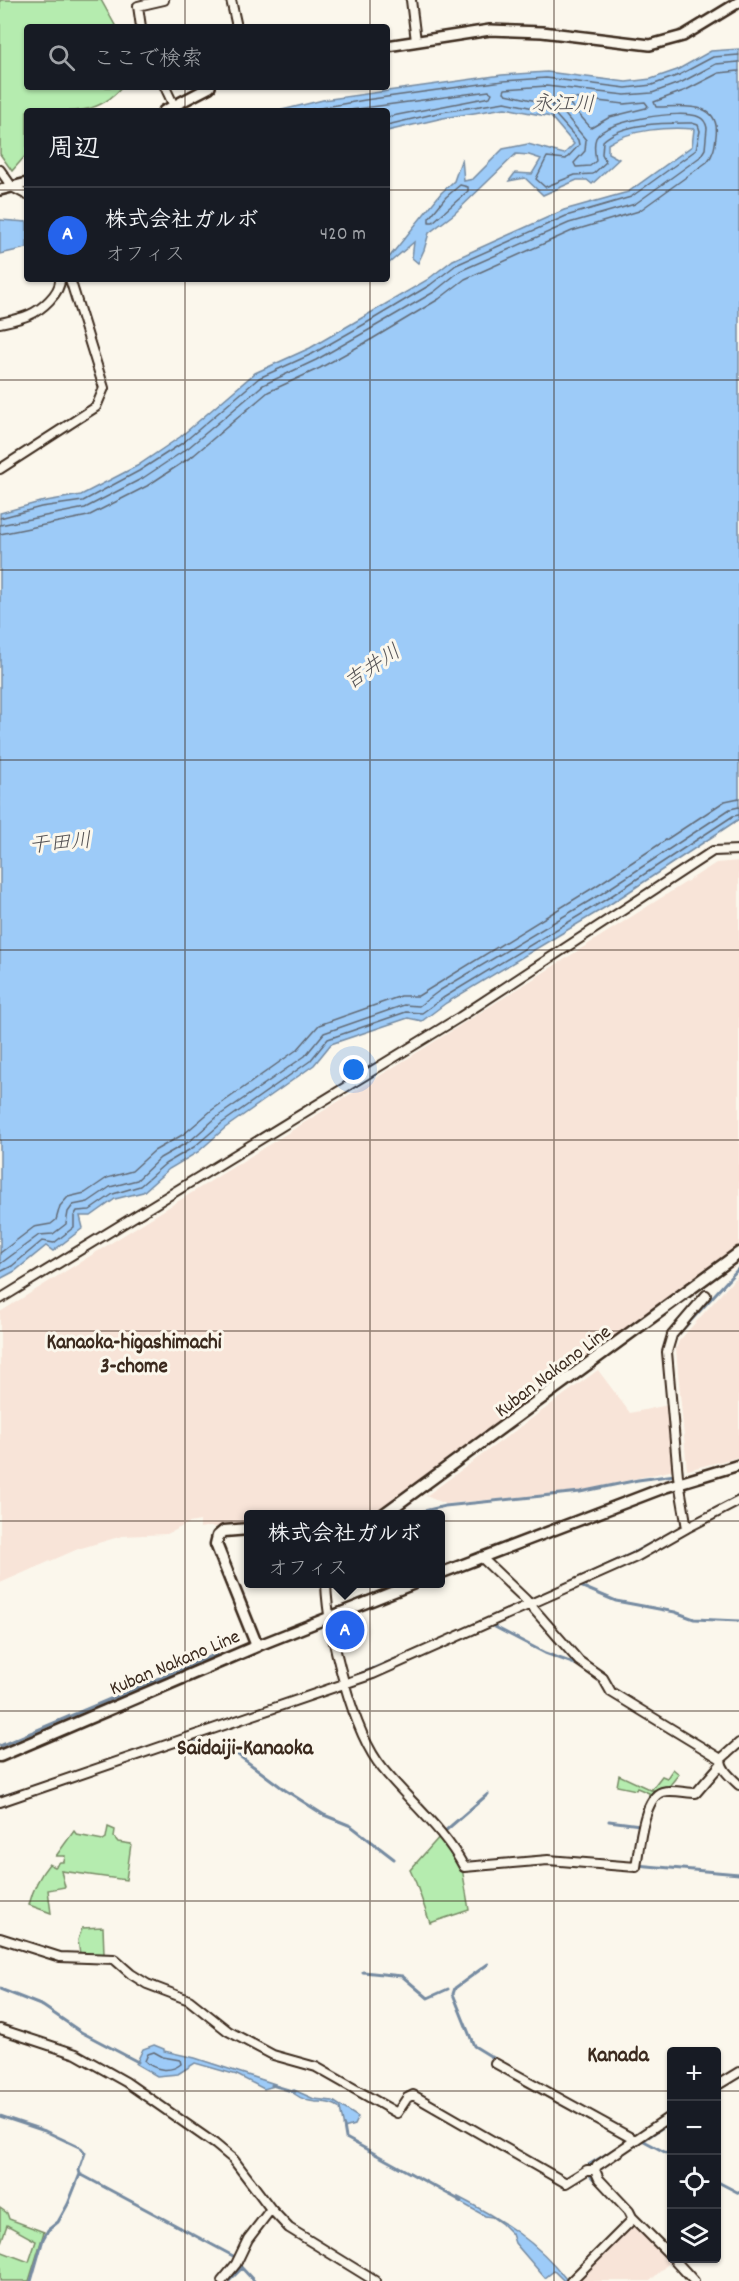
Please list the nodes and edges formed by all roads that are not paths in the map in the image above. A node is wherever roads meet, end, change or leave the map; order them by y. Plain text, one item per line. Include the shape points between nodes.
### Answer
1 (164, 0) edge
2 (231, 0) edge
3 (411, 0) edge
4 (739, 2) edge
5 (141, 24) edge
6 (236, 24) edge
7 (416, 41) junction
8 (390, 45) edge
9 (166, 90) edge
10 (204, 90) edge
11 (174, 106) junction
12 (170, 108) edge
13 (0, 170) edge
14 (24, 184) edge
15 (12, 187) junction
16 (0, 190) edge
17 (24, 193) edge
18 (60, 282) edge
19 (71, 282) edge
20 (0, 323) edge
21 (0, 469) edge
22 (739, 850) edge
23 (739, 1253) edge
24 (706, 1295) dead end
25 (0, 1299) edge
26 (739, 1465) edge
27 (679, 1482) junction
28 (739, 1501) edge
29 (391, 1510) edge
30 (686, 1525) junction
31 (244, 1529) edge
32 (481, 1557) junction
33 (445, 1571) edge
34 (326, 1588) edge
35 (403, 1588) edge
36 (527, 1602) junction
37 (329, 1617) junction
38 (256, 1646) junction
39 (345, 1681) junction
40 (739, 1743) edge
41 (0, 1756) edge
42 (721, 1761) junction
43 (739, 1785) edge
44 (0, 1802) edge
45 (0, 1938) edge
46 (0, 2029) edge
47 (495, 2062) dead end
48 (739, 2072) edge
49 (721, 2083) edge
50 (667, 2118) edge
51 (635, 2140) junction
52 (589, 2170) junction
53 (272, 2210) junction
54 (632, 2217) junction
55 (667, 2253) edge
56 (677, 2263) edge
57 (222, 2281) edge
58 (375, 2281) edge
59 (571, 2281) edge
60 (694, 2281) edge

1 - 5 street via 138,6
2 - 6 street
3 - 7 street
4 - 7 street via 683,36 650,45 490,30
7 - 8 street
9 - 11 street
10 - 11 street
11 - 12 street
13 - 15 street
14 - 15 street
15 - 16 street
15 - 17 street
18 - 20 street via 56,294 30,315
19 - 21 street via 104,388 96,407
22 - 25 street via 713,850 460,1017
23 - 29 main road, Kuban Nakano Line
24 - 27 street via 672,1335 667,1352
26 - 27 street
27 - 30 street
27 - 32 street
28 - 30 street
30 - 36 street via 636,1557
31 - 38 main road, Kuban Nakano Line via 224,1531 216,1544
32 - 33 street
32 - 36 street
34 - 37 street
35 - 37 street
36 - 39 street
36 - 42 street via 579,1661 603,1678 611,1692
37 - 38 street
37 - 39 street
38 - 41 main road, Kuban Nakano Line
39 - 42 street via 362,1735 375,1759 442,1834 464,1867 548,1860 636,1865 644,1820 655,1797 664,1792 696,1792
39 - 44 street
40 - 42 street
42 - 43 street
45 - 52 street via 60,1958 114,1959 147,1984 189,2000 228,2031 273,2055 316,2067 397,2113 413,2095 566,2184
46 - 53 street via 76,2054 126,2082 233,2159
47 - 51 street
48 - 49 street
50 - 51 street
51 - 52 street
52 - 54 street
53 - 57 street
53 - 58 street via 289,2228
54 - 55 street
54 - 59 street
56 - 60 street

